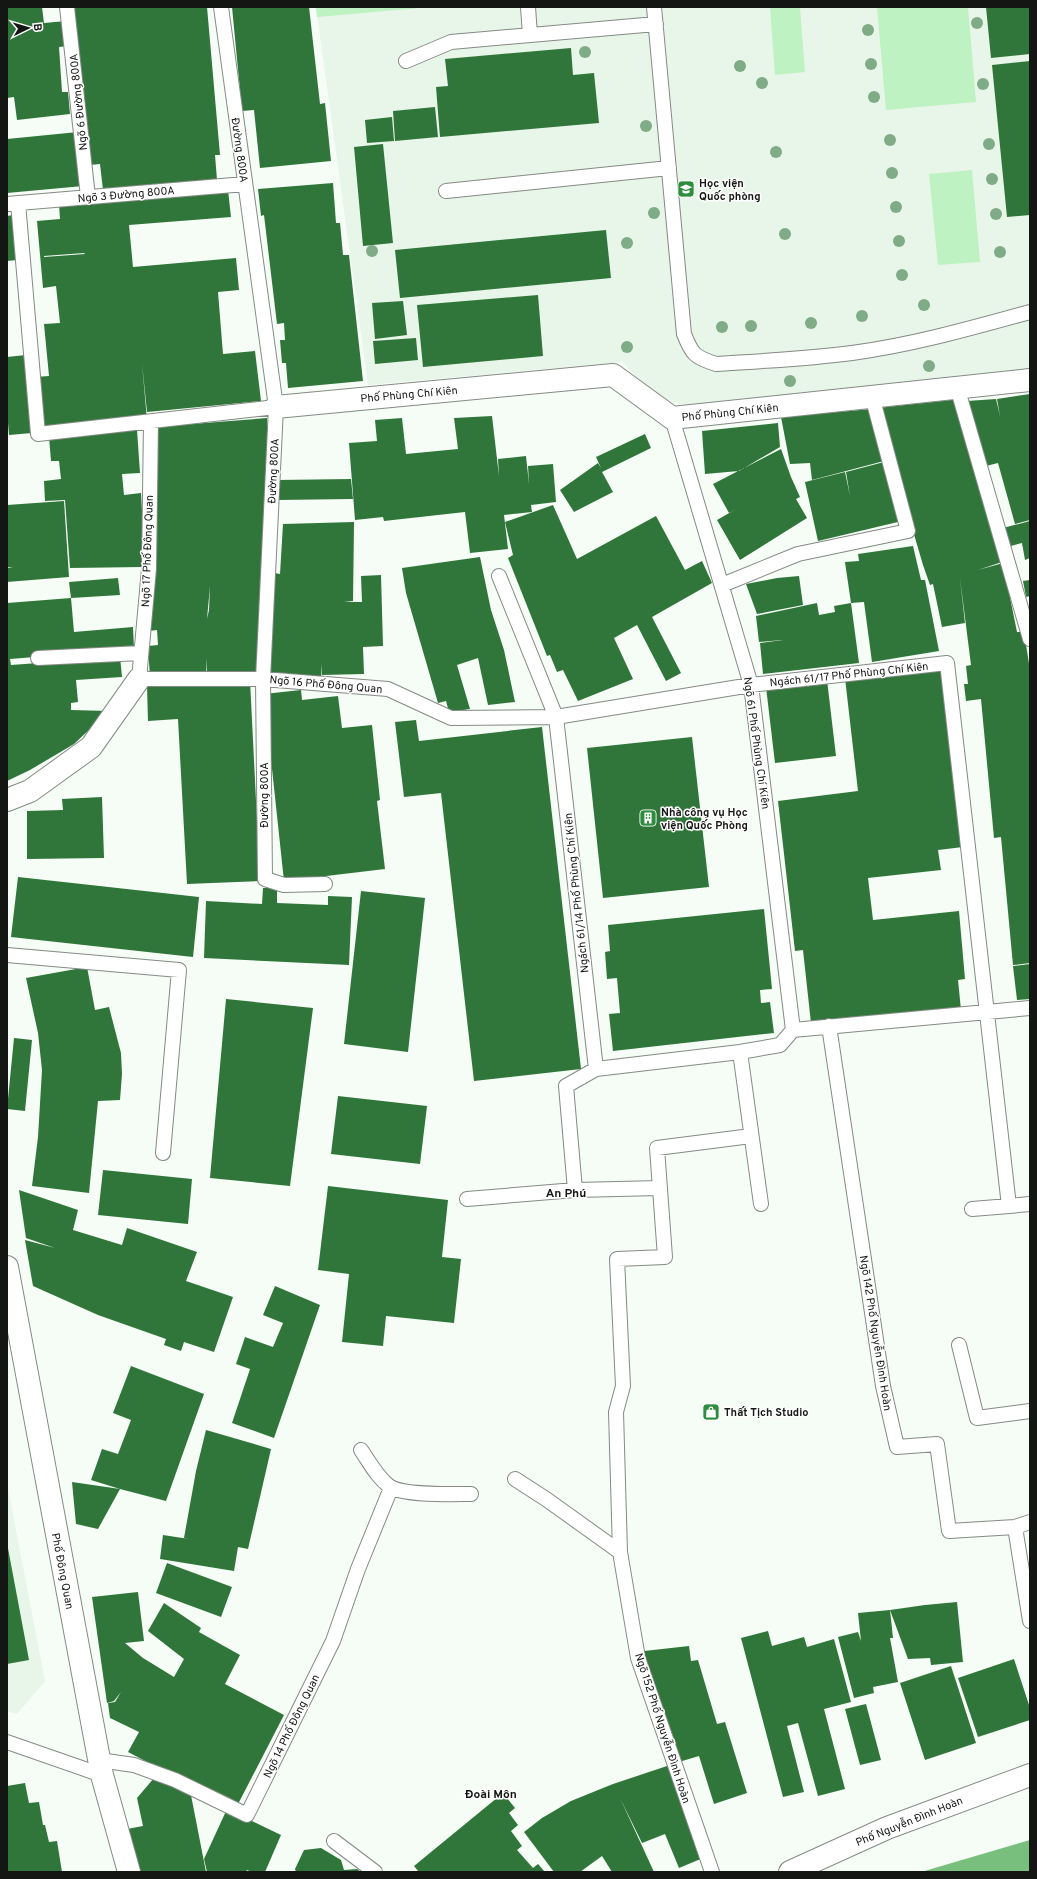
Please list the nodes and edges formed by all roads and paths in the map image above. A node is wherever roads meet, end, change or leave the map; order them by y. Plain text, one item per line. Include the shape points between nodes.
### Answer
1 (67, 7) edge
2 (221, 7) edge
3 (528, 7) edge
4 (654, 7) edge
5 (656, 24) junction
6 (530, 36) junction
7 (406, 61) dead end
8 (669, 168) junction
9 (245, 184) junction
10 (446, 191) dead end
11 (88, 197) junction
12 (12, 203) edge
13 (1030, 312) edge
14 (1030, 380) edge
15 (957, 387) junction
16 (872, 396) junction
17 (276, 407) junction
18 (672, 418) junction
19 (151, 422) junction
20 (499, 576) dead end
21 (722, 585) junction
22 (1030, 639) edge
23 (141, 653) junction
24 (38, 658) dead end
25 (139, 679) junction
26 (263, 679) junction
27 (751, 685) junction
28 (556, 717) junction
29 (7, 800) edge
30 (325, 884) dead end
31 (7, 955) edge
32 (1030, 1008) edge
33 (987, 1012) junction
34 (829, 1026) junction
35 (794, 1030) junction
36 (740, 1052) junction
37 (596, 1070) junction
38 (751, 1136) junction
39 (163, 1153) dead end
40 (660, 1188) junction
41 (575, 1190) junction
42 (467, 1199) dead end
43 (761, 1204) dead end
44 (1030, 1204) edge
45 (1008, 1206) junction
46 (972, 1209) dead end
47 (7, 1267) edge
48 (9, 1289) edge
49 (959, 1345) dead end
50 (1030, 1411) edge
51 (361, 1450) dead end
52 (515, 1479) dead end
53 (391, 1488) junction
54 (472, 1494) dead end
55 (1030, 1522) edge
56 (1015, 1527) junction
57 (620, 1552) junction
58 (1030, 1621) edge
59 (7, 1742) edge
60 (100, 1768) junction
61 (1030, 1775) edge
62 (334, 1841) dead end
63 (129, 1872) edge
64 (375, 1872) edge
65 (712, 1872) edge
66 (790, 1872) edge

1 - 11 lane, Ngõ 6 Đường 800A
2 - 9 lane, Đường 800A
3 - 6 lane
4 - 5 lane
5 - 6 lane
5 - 8 lane
6 - 7 lane via 451,42
8 - 10 lane
8 - 13 lane via 684,334 692,352 703,360 716,364 854,353 949,334
9 - 11 lane, Ngõ 3 Đường 800A
9 - 17 lane, Đường 800A
11 - 12 lane, Ngõ 3 Đường 800A
12 - 19 lane via 38,434
14 - 15 street, Phố Phùng Chí Kiên
15 - 16 street, Phố Phùng Chí Kiên
15 - 22 lane
16 - 18 street, Phố Phùng Chí Kiên
16 - 21 lane via 908,531 798,554
17 - 18 street, Phố Phùng Chí Kiên via 613,375
17 - 19 lane
17 - 26 lane, Đường 800A
18 - 21 lane, Ngõ 61 Phố Phùng Chí Kiên
19 - 23 lane, Ngõ 17 Phố Đông Quan via 149,569
20 - 28 lane, Ngách 61/14 Phố Phùng Chí Kiên
21 - 27 lane, Ngõ 61 Phố Phùng Chí Kiên
23 - 24 lane
23 - 25 lane, Ngõ 17 Phố Đông Quan
25 - 26 lane, Ngõ 16 Phố Đông Quan
25 - 29 street via 91,746 30,791
26 - 28 lane, Ngõ 16 Phố Đông Quan via 388,689 451,718
26 - 30 lane, Đường 800A via 265,879 284,885
27 - 28 lane
27 - 33 lane, Ngách 61/17 Phố Phùng Chí Kiên via 947,663
27 - 35 lane, Ngõ 61 Phố Phùng Chí Kiên
28 - 37 lane, Ngách 61/14 Phố Phùng Chí Kiên
31 - 39 lane via 179,970
32 - 33 lane
33 - 34 lane
33 - 45 lane
34 - 35 lane
34 - 56 lane, Ngõ 142 Phố Nguyễn Đình Hoàn via 883,1386 897,1447 937,1444 950,1532
35 - 36 lane via 780,1045
36 - 37 lane
36 - 38 lane
37 - 41 lane via 566,1086
38 - 40 lane, Ngõ 152 Phố Nguyễn Đình Hoàn via 657,1148
38 - 43 lane
40 - 41 lane
40 - 57 lane, Ngõ 152 Phố Nguyễn Đình Hoàn via 665,1257 617,1259 623,1386 616,1412
41 - 42 lane
44 - 45 lane
45 - 46 lane
47 - 48 street, Phố Đông Quan
48 - 60 street, Phố Đông Quan
49 - 50 lane via 977,1418
51 - 53 lane via 379,1477
52 - 57 lane
53 - 54 lane via 414,1493
53 - 60 lane, Ngõ 14 Phố Đông Quan via 358,1569 333,1641 247,1815 169,1777 134,1764
55 - 56 lane, Ngõ 142 Phố Nguyễn Đình Hoàn
56 - 58 lane
57 - 65 lane, Ngõ 152 Phố Nguyễn Đình Hoàn via 638,1658
59 - 60 lane
60 - 63 street, Phố Đông Quan
61 - 66 street, Phố Nguyễn Đình Hoàn via 887,1828
62 - 64 lane

